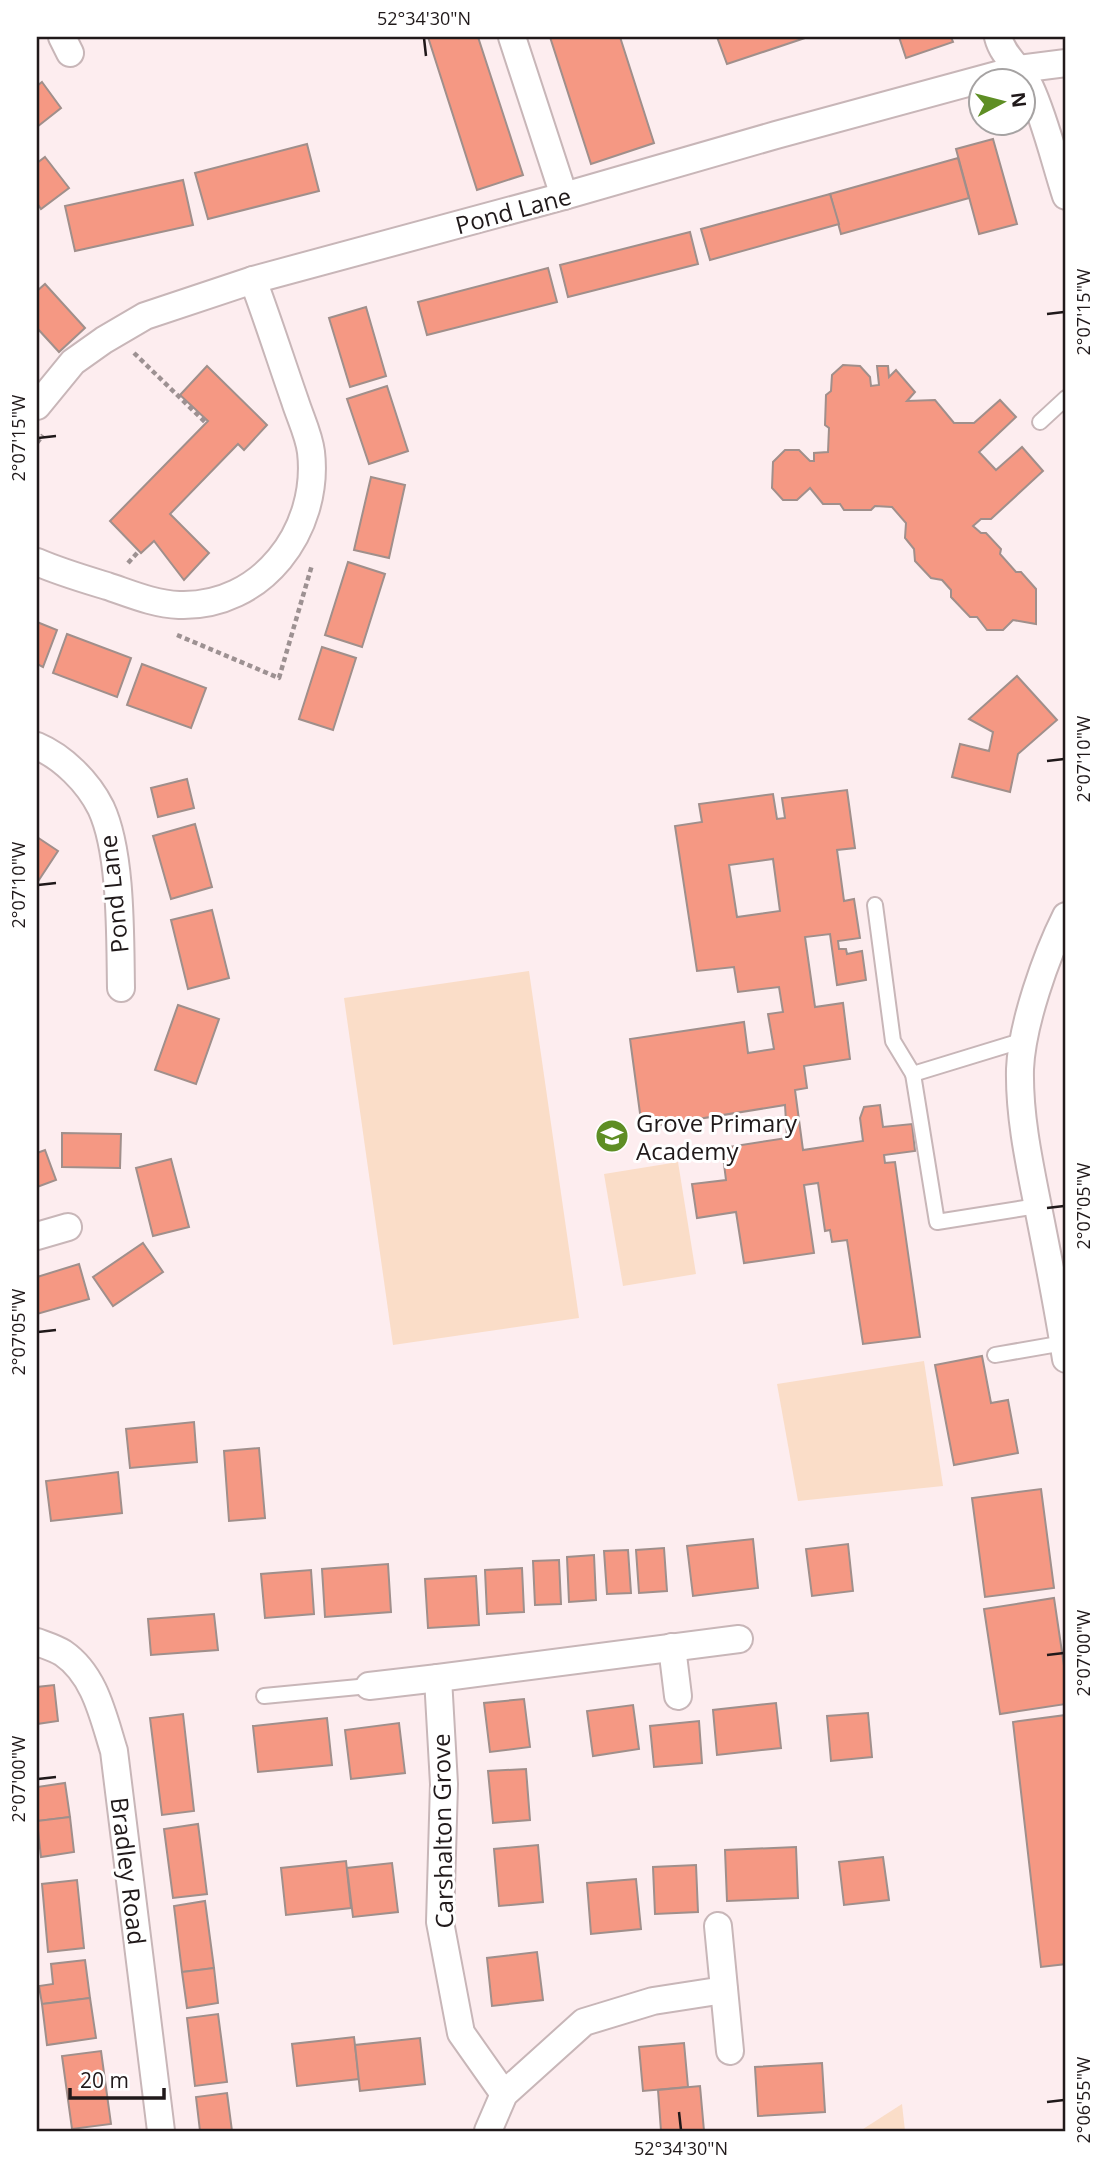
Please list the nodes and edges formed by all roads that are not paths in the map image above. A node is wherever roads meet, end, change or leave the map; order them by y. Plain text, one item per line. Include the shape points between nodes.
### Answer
1 (512, 37) edge
2 (998, 37) edge
3 (1066, 63) edge
4 (1016, 66) edge
5 (1036, 67) edge
6 (967, 83) edge
7 (1036, 105) edge
8 (564, 196) junction
9 (1066, 196) edge
10 (253, 280) junction
11 (1066, 398) edge
12 (37, 406) edge
13 (1040, 422) dead end
14 (37, 562) edge
15 (37, 746) edge
16 (875, 905) dead end
17 (1066, 916) edge
18 (121, 988) dead end
19 (1024, 1040) junction
20 (913, 1074) junction
21 (1037, 1206) junction
22 (68, 1227) dead end
23 (37, 1236) edge
24 (1065, 1351) edge
25 (995, 1355) dead end
26 (739, 1639) dead end
27 (37, 1642) edge
28 (672, 1647) junction
29 (438, 1678) junction
30 (369, 1686) joint
31 (264, 1696) dead end
32 (678, 1696) dead end
33 (718, 1926) dead end
34 (724, 1990) junction
35 (730, 2051) dead end
36 (504, 2094) junction
37 (161, 2131) edge
38 (488, 2131) edge

1 - 8 street
2 - 4 street via 1001,49
3 - 5 street, Pond Lane
6 - 8 street, Pond Lane
7 - 9 street
8 - 10 street, Pond Lane
10 - 12 street, Pond Lane via 145,316 74,362
10 - 14 street via 311,450 312,491 287,552 240,590 212,601 181,605 155,602
11 - 13 lane
15 - 18 street, Pond Lane via 71,767 101,808 113,849
16 - 20 lane via 893,1041
17 - 19 street via 1036,992
19 - 20 lane
19 - 21 street via 1021,1106
20 - 21 lane via 937,1223
21 - 24 street
22 - 23 street
24 - 25 lane
26 - 28 street
27 - 37 street, Bradley Road via 62,1653 82,1671 97,1697 114,1751
28 - 29 street
28 - 32 street
29 - 30 street
29 - 36 street, Carshalton Grove via 444,1784 440,1922 461,2034
30 - 31 lane
33 - 34 street
34 - 35 street
34 - 36 street via 653,2001 584,2022
36 - 38 street

